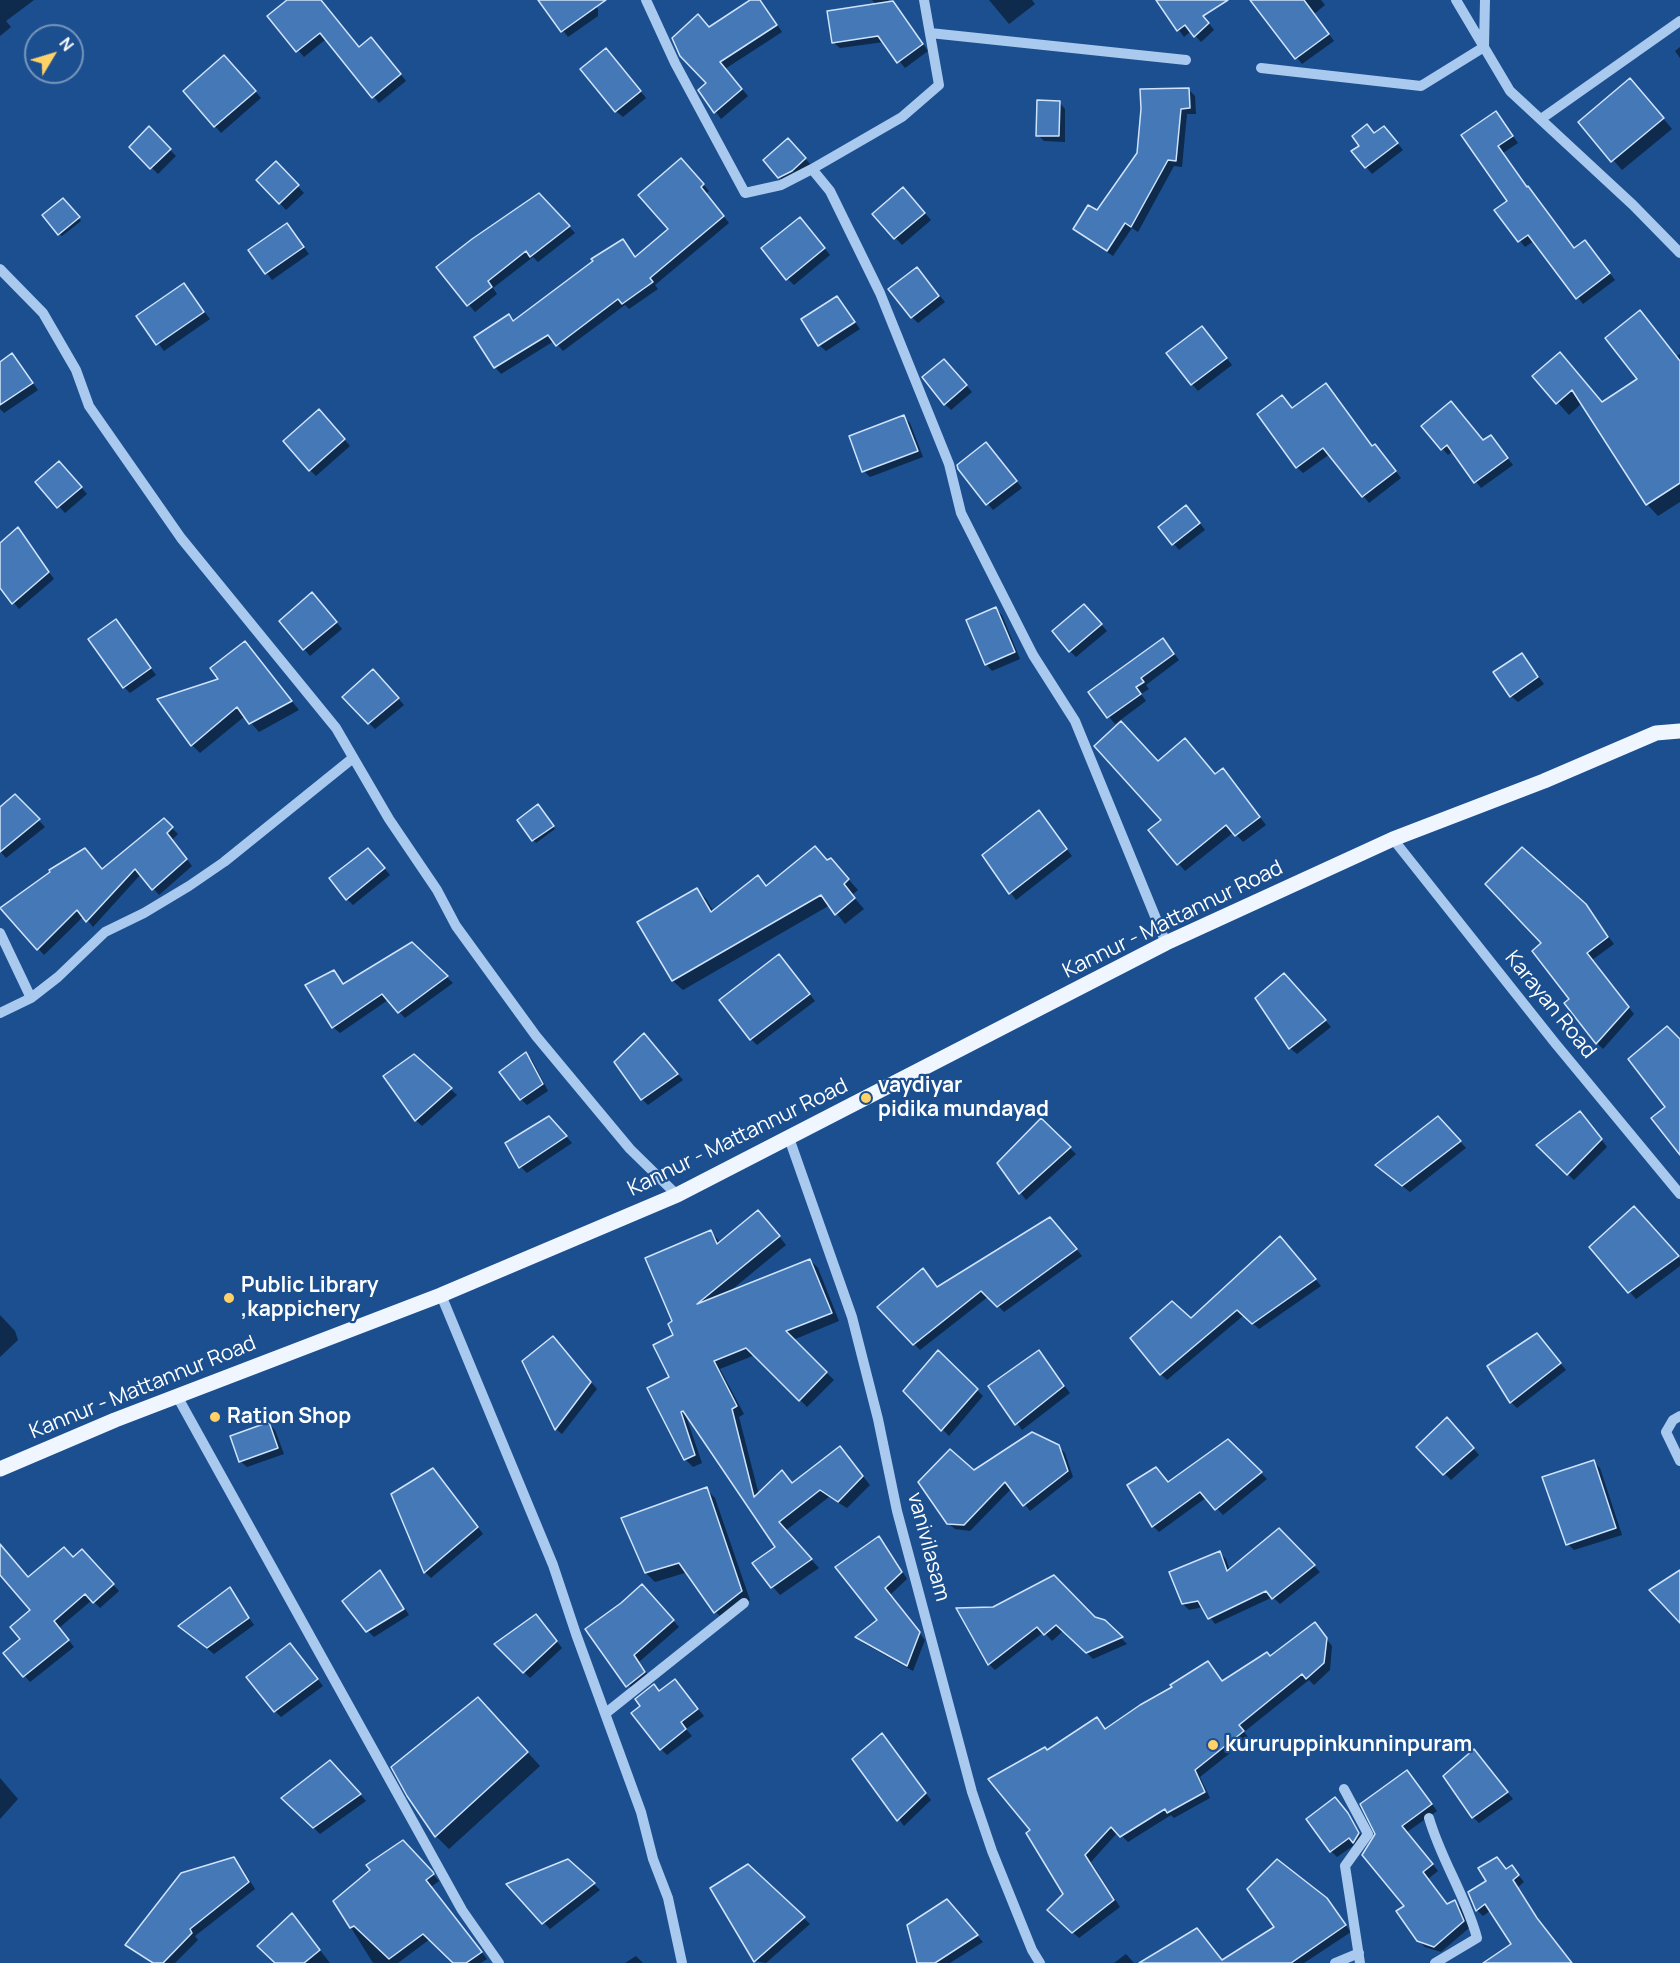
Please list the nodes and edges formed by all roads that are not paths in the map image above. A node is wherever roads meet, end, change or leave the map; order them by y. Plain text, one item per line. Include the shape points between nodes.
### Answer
1 (646, 0) edge
2 (924, 0) edge
3 (1456, 0) edge
4 (1485, 0) edge
5 (1680, 21) edge
6 (930, 33) junction
7 (1484, 47) junction
8 (1186, 60) dead end
9 (1261, 68) dead end
10 (1540, 119) junction
11 (812, 169) junction
12 (1680, 253) edge
13 (0, 269) edge
14 (1680, 731) edge
15 (353, 758) junction
16 (1392, 839) junction
17 (0, 933) edge
18 (1166, 943) junction
19 (31, 998) junction
20 (0, 1013) edge
21 (789, 1138) junction
22 (1680, 1194) edge
23 (677, 1195) junction
24 (441, 1295) junction
25 (177, 1396) junction
26 (1680, 1416) edge
27 (1680, 1461) edge
28 (0, 1468) edge
29 (744, 1603) dead end
30 (606, 1713) junction
31 (1344, 1789) dead end
32 (1429, 1818) dead end
33 (1360, 1958) edge
34 (500, 1963) edge
35 (682, 1963) edge
36 (1040, 1963) edge
37 (1335, 1963) edge
38 (1435, 1963) edge

1 - 11 street via 745,193 781,185
2 - 6 street
3 - 7 street
4 - 7 street
5 - 10 street
6 - 8 street
6 - 11 street via 939,85 902,117
7 - 9 street via 1421,86
7 - 10 street via 1510,91
10 - 12 street
11 - 18 street via 830,191 880,293 949,464 961,513 1033,655 1075,721
13 - 15 street via 43,313 76,370 89,406 181,538 329,720
14 - 16 main road, Kannur - Mattannur Road via 1656,733
15 - 19 street via 198,880 105,932
15 - 23 street via 456,926 536,1036 630,1149
16 - 18 main road, Kannur - Mattannur Road
16 - 22 street, Karayan Road
17 - 19 street
18 - 21 main road, Kannur - Mattannur Road
19 - 20 street
21 - 23 main road, Kannur - Mattannur Road
21 - 36 street, vanivilasam via 852,1317 897,1511 972,1792 992,1851
23 - 24 main road, Kannur - Mattannur Road
24 - 25 main road, Kannur - Mattannur Road
24 - 30 street via 553,1565
25 - 28 main road, Kannur - Mattannur Road
25 - 34 street via 462,1910
26 - 27 street via 1666,1432
29 - 30 street
30 - 35 street via 668,1898
31 - 33 street via 1368,1834 1345,1866
32 - 38 street via 1477,1938
33 - 37 street

